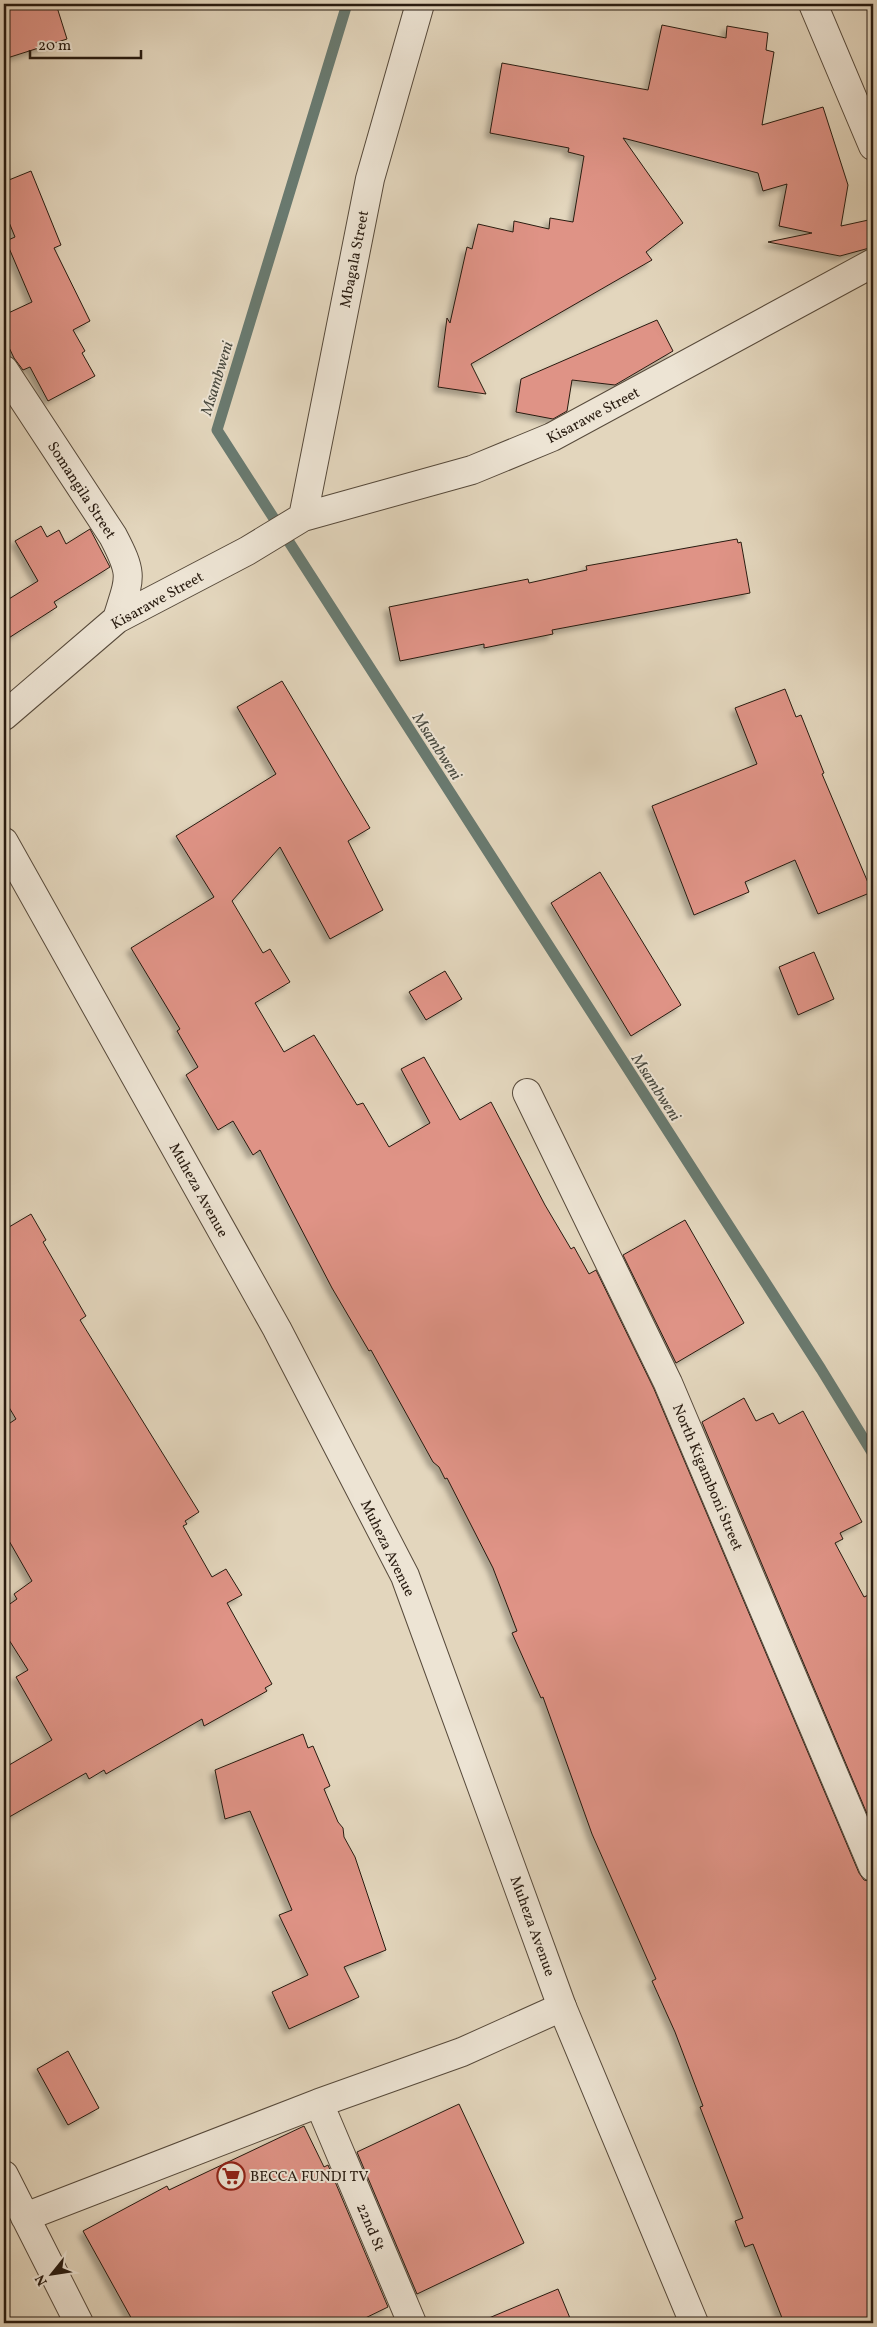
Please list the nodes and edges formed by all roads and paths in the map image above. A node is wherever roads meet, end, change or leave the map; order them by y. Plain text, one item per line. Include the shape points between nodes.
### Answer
1 (420, 4) edge
2 (812, 4) edge
3 (873, 146) edge
4 (873, 263) edge
5 (4, 370) edge
6 (299, 520) junction
7 (117, 619) junction
8 (4, 716) edge
9 (7, 856) edge
10 (527, 1093) dead end
11 (873, 1867) edge
12 (562, 2007) junction
13 (319, 2103) junction
14 (4, 2175) edge
15 (25, 2217) junction
16 (79, 2323) edge
17 (412, 2323) edge
18 (694, 2323) edge

1 - 6 street, Mbagala Street via 370,179
2 - 3 street
4 - 6 street, Kisarawe Street via 552,437 472,470
5 - 7 street, Somangila Street via 126,560 130,579
6 - 7 street, Kisarawe Street
7 - 8 street, Kisarawe Street
9 - 12 street, Muheza Avenue via 277,1329 405,1576
10 - 11 street, North Kigamboni Street via 668,1383
12 - 13 street via 462,2052
12 - 18 street, Muheza Avenue
13 - 15 street
13 - 17 street, 22nd St
14 - 15 street
15 - 16 street

